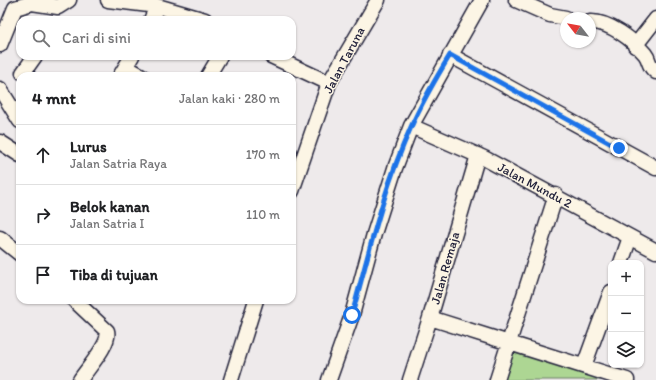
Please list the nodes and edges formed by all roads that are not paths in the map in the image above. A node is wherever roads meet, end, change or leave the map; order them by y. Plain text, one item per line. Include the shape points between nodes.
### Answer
1 (108, 0) edge
2 (378, 0) edge
3 (482, 0) edge
4 (516, 0) edge
5 (157, 6) junction
6 (61, 9) edge
7 (153, 16) edge
8 (191, 16) edge
9 (560, 17) edge
10 (656, 19) edge
11 (596, 22) edge
12 (0, 45) edge
13 (635, 46) junction
14 (450, 55) junction
15 (32, 60) edge
16 (218, 60) edge
17 (280, 60) edge
18 (126, 66) edge
19 (24, 72) edge
20 (136, 72) edge
21 (210, 72) edge
22 (656, 72) edge
23 (329, 83) junction
24 (0, 89) edge
25 (16, 115) edge
26 (411, 126) junction
27 (0, 142) edge
28 (16, 152) edge
29 (478, 154) junction
30 (656, 168) edge
31 (296, 179) edge
32 (556, 195) junction
33 (630, 237) junction
34 (0, 238) edge
35 (16, 251) edge
36 (656, 251) edge
37 (622, 260) edge
38 (610, 296) edge
39 (78, 304) edge
40 (255, 304) edge
41 (430, 318) junction
42 (510, 342) junction
43 (584, 366) junction
44 (80, 380) edge
45 (231, 380) edge
46 (330, 380) edge
47 (410, 380) edge
48 (497, 380) edge
49 (627, 380) edge

1 - 5 street
2 - 23 street, Jalan Taruna
3 - 14 street
4 - 9 street
5 - 7 street
5 - 8 street
6 - 12 street via 32,3 15,8
10 - 13 street
11 - 13 street via 611,27
13 - 22 street via 646,55 649,65
14 - 26 street
14 - 30 street
15 - 19 street
16 - 21 street
17 - 23 street
18 - 20 street
23 - 31 street, Jalan Taruna
24 - 25 street
26 - 29 street, Jalan Mundu 2
26 - 46 street via 378,220 352,315
27 - 28 street
29 - 32 street, Jalan Mundu 2
29 - 41 street, Jalan Remaja
32 - 33 street, Jalan Mundu 2
32 - 42 street
33 - 36 street, Jalan Mundu 2
33 - 37 street
34 - 35 street
38 - 43 street
39 - 44 street via 107,331 108,335 106,343
40 - 45 street
41 - 42 street
41 - 47 street, Jalan Remaja
42 - 43 street
42 - 48 street
43 - 49 street

